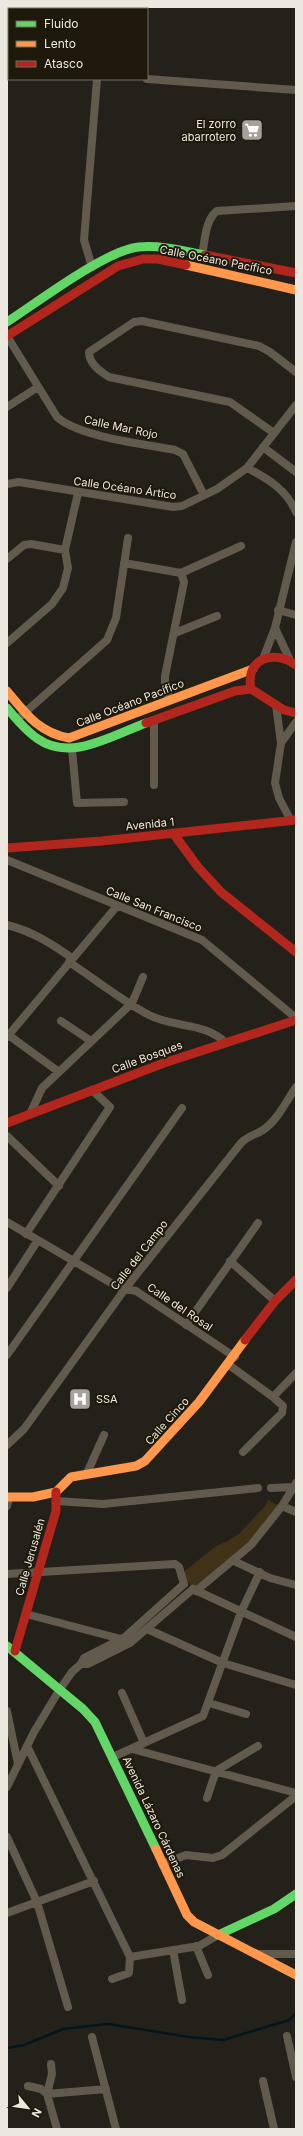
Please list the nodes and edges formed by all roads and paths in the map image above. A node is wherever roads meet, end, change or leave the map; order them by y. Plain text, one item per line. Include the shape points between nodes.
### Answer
1 (148, 79) edge
2 (97, 80) edge
3 (296, 90) edge
4 (296, 206) edge
5 (202, 255) junction
6 (92, 267) junction
7 (296, 273) edge
8 (296, 290) edge
9 (7, 322) edge
10 (7, 336) edge
11 (296, 372) edge
12 (38, 387) junction
13 (296, 405) edge
14 (7, 407) edge
15 (274, 433) junction
16 (263, 447) junction
17 (247, 468) junction
18 (296, 472) edge
19 (7, 484) edge
20 (78, 493) junction
21 (204, 495) junction
22 (296, 510) edge
23 (128, 538) dead end
24 (296, 542) edge
25 (241, 546) dead end
26 (66, 550) junction
27 (295, 553) edge
28 (7, 559) edge
29 (124, 563) junction
30 (181, 574) junction
31 (278, 610) junction
32 (296, 615) edge
33 (217, 616) dead end
34 (275, 628) junction
35 (174, 634) junction
36 (7, 642) edge
37 (289, 658) junction
38 (263, 659) junction
39 (296, 665) edge
40 (253, 669) junction
41 (251, 689) junction
42 (7, 691) edge
43 (170, 700) junction
44 (276, 705) junction
45 (7, 708) edge
46 (25, 712) junction
47 (140, 712) junction
48 (296, 713) edge
49 (17, 719) junction
50 (154, 720) junction
51 (296, 722) edge
52 (144, 724) junction
53 (282, 743) junction
54 (72, 749) junction
55 (154, 785) dead end
56 (124, 802) dead end
57 (294, 822) edge
58 (173, 833) junction
59 (7, 848) edge
60 (7, 860) edge
61 (117, 906) junction
62 (8, 927) edge
63 (296, 952) edge
64 (71, 960) junction
65 (143, 977) dead end
66 (132, 1003) junction
67 (296, 1019) edge
68 (61, 1021) dead end
69 (8, 1035) edge
70 (91, 1041) junction
71 (226, 1043) junction
72 (59, 1072) junction
73 (296, 1087) edge
74 (92, 1090) junction
75 (182, 1108) dead end
76 (31, 1112) junction
77 (7, 1123) edge
78 (7, 1136) edge
79 (59, 1186) junction
80 (7, 1222) edge
81 (258, 1223) dead end
82 (26, 1234) junction
83 (38, 1240) junction
84 (73, 1260) junction
85 (230, 1261) junction
86 (296, 1280) edge
87 (7, 1288) edge
88 (125, 1289) junction
89 (276, 1301) junction
90 (186, 1325) junction
91 (7, 1355) edge
92 (235, 1357) junction
93 (229, 1365) junction
94 (296, 1373) edge
95 (273, 1397) junction
96 (104, 1435) dead end
97 (7, 1445) edge
98 (243, 1452) dead end
99 (87, 1472) junction
100 (295, 1485) edge
101 (258, 1488) dead end
102 (270, 1488) dead end
103 (56, 1497) junction
104 (8, 1500) edge
105 (282, 1506) junction
106 (296, 1512) edge
107 (234, 1561) junction
108 (260, 1572) junction
109 (7, 1574) edge
110 (37, 1574) junction
111 (184, 1584) junction
112 (296, 1585) edge
113 (194, 1590) junction
114 (241, 1612) junction
115 (26, 1614) junction
116 (147, 1629) junction
117 (296, 1637) edge
118 (123, 1642) junction
119 (11, 1649) edge
120 (223, 1663) junction
121 (296, 1685) edge
122 (60, 1689) junction
123 (122, 1693) dead end
124 (209, 1703) junction
125 (7, 1711) edge
126 (246, 1714) dead end
127 (144, 1743) junction
128 (27, 1746) junction
129 (258, 1746) dead end
130 (132, 1749) junction
131 (113, 1757) junction
132 (18, 1764) junction
133 (216, 1771) junction
134 (7, 1788) edge
135 (296, 1794) edge
136 (207, 1798) dead end
137 (7, 1837) edge
138 (162, 1864) junction
139 (94, 1881) junction
140 (296, 1894) edge
141 (37, 1902) junction
142 (7, 1913) edge
143 (218, 1934) junction
144 (196, 1946) junction
145 (174, 1950) junction
146 (257, 1954) junction
147 (296, 1954) edge
148 (130, 1958) junction
149 (208, 1975) dead end
150 (296, 1975) edge
151 (112, 1979) dead end
152 (182, 2000) dead end
153 (68, 2006) dead end
154 (288, 2036) dead end
155 (92, 2037) dead end
156 (51, 2064) dead end
157 (296, 2077) edge
158 (263, 2081) dead end
159 (28, 2086) dead end
160 (106, 2089) junction
161 (47, 2094) junction
162 (57, 2129) edge
163 (116, 2129) edge
164 (274, 2129) edge

1 - 3 street
2 - 6 street via 84,235
4 - 5 street via 217,211 212,215
5 - 6 street, Calle Océano Pacífico via 162,247 138,248 113,255
5 - 7 street, Calle Océano Pacífico
6 - 9 street, Calle Océano Pacífico
8 - 10 street, Calle Océano Pacífico via 158,259 143,259 118,266
10 - 12 street, Calle Mar Rojo
11 - 15 street via 258,346 142,321 134,322 89,352 89,357 98,370 109,377 230,402
12 - 14 street
12 - 21 street, Calle Mar Rojo via 58,417 71,427 175,450 183,454
13 - 15 street, Calle Océano Ártico
15 - 16 street, Calle Océano Ártico
16 - 17 street, Calle Océano Ártico
16 - 18 street
17 - 21 street, Calle Océano Ártico
17 - 22 street via 278,487
19 - 20 street, Calle Océano Ártico via 19,482
20 - 21 street, Calle Océano Ártico via 173,507 182,506
20 - 26 street
23 - 29 street
24 - 27 street
25 - 30 street
26 - 28 street via 31,544 24,546
26 - 36 street via 68,568 59,596
27 - 31 street
29 - 30 street
29 - 46 street via 116,618 107,640
30 - 35 street via 184,582
31 - 32 street
31 - 34 street
33 - 35 street
34 - 37 street
34 - 38 street
35 - 43 street via 165,676 165,687
37 - 38 street via 274,656
37 - 39 street
38 - 40 street
40 - 41 street via 249,679
40 - 43 street, Calle Océano Pacífico
41 - 44 street
41 - 50 street via 235,691
42 - 46 street, Calle Océano Pacífico
43 - 47 street, Calle Océano Pacífico
44 - 48 street via 284,711
44 - 53 street
45 - 49 street
46 - 47 street, Calle Océano Pacífico via 45,732 69,738
46 - 49 street
47 - 52 street
49 - 54 street via 36,739 46,745
50 - 52 street
50 - 55 street
51 - 53 street
52 - 54 street
53 - 57 street via 275,783 280,798
54 - 56 street via 77,802
57 - 58 street, Avenida 1
58 - 59 street, Avenida 1
58 - 63 street via 198,868 221,892
60 - 61 street, Calle San Francisco
61 - 64 street
61 - 67 street, Calle San Francisco via 202,940
62 - 64 street via 48,941
64 - 66 street
64 - 69 street
65 - 66 street
66 - 70 street
66 - 71 street via 150,1015 174,1024 210,1031
67 - 71 street, Calle Bosques
68 - 70 street
69 - 72 street
70 - 72 street
71 - 74 street, Calle Bosques
72 - 76 street via 42,1088
73 - 88 street, Calle del Campo via 270,1123 241,1143
74 - 76 street, Calle Bosques
74 - 79 street via 110,1107
75 - 84 street
76 - 77 street, Calle Bosques
78 - 79 street
79 - 82 street
80 - 82 street, Calle del Rosal
81 - 85 street
82 - 83 street, Calle del Rosal
83 - 84 street, Calle del Rosal
83 - 87 street
84 - 88 street, Calle del Rosal
84 - 91 street
85 - 89 street
85 - 90 street
86 - 89 street, Calle Cinco
88 - 90 street, Calle del Rosal via 136,1291
88 - 97 street, Calle del Campo via 24,1429
89 - 92 street, Calle Cinco
90 - 92 street, Calle del Rosal
92 - 93 street, Calle Cinco
93 - 95 street
93 - 99 street, Calle Cinco via 145,1461 136,1466
94 - 95 street
95 - 98 street via 283,1406 282,1413
96 - 99 street
99 - 103 street, Calle Cinco via 71,1477
100 - 102 street
100 - 105 street
101 - 103 street via 103,1504
103 - 104 street
103 - 110 street, Calle Jerusalén via 56,1510
105 - 106 street
105 - 107 street via 251,1545
107 - 108 street
107 - 113 street
108 - 112 street via 270,1578
108 - 114 street
109 - 110 street
110 - 111 street via 175,1564 179,1567
110 - 115 street, Calle Jerusalén
111 - 113 street
111 - 118 street
113 - 114 street
113 - 116 street
114 - 117 street
114 - 120 street
115 - 118 street
115 - 119 street, Calle Jerusalén
116 - 118 street
116 - 120 street
118 - 122 street via 84,1658
119 - 122 street, Avenida Lázaro Cárdenas
120 - 121 street
120 - 124 street
122 - 128 street
122 - 131 street, Avenida Lázaro Cárdenas via 90,1716
123 - 127 street
124 - 126 street
124 - 127 street via 203,1716
125 - 132 street
127 - 130 street
128 - 132 street
128 - 139 street
129 - 133 street
130 - 131 street
130 - 133 street
131 - 138 street, Avenida Lázaro Cárdenas
132 - 134 street
133 - 135 street
133 - 136 street
135 - 138 street via 222,1855 214,1858 186,1855
137 - 141 street
138 - 143 street, Avenida Lázaro Cárdenas via 190,1920
139 - 141 street
139 - 148 street
140 - 143 street via 274,1909
141 - 142 street
141 - 153 street
143 - 144 street
143 - 146 street, Avenida Lázaro Cárdenas
144 - 145 street
144 - 149 street
145 - 148 street
145 - 152 street
146 - 147 street
146 - 150 street, Avenida Lázaro Cárdenas
148 - 151 street via 129,1973
154 - 157 street
155 - 160 street
156 - 161 street via 52,2074
158 - 164 street
159 - 161 street via 41,2089
160 - 161 street
160 - 163 street
161 - 162 street

